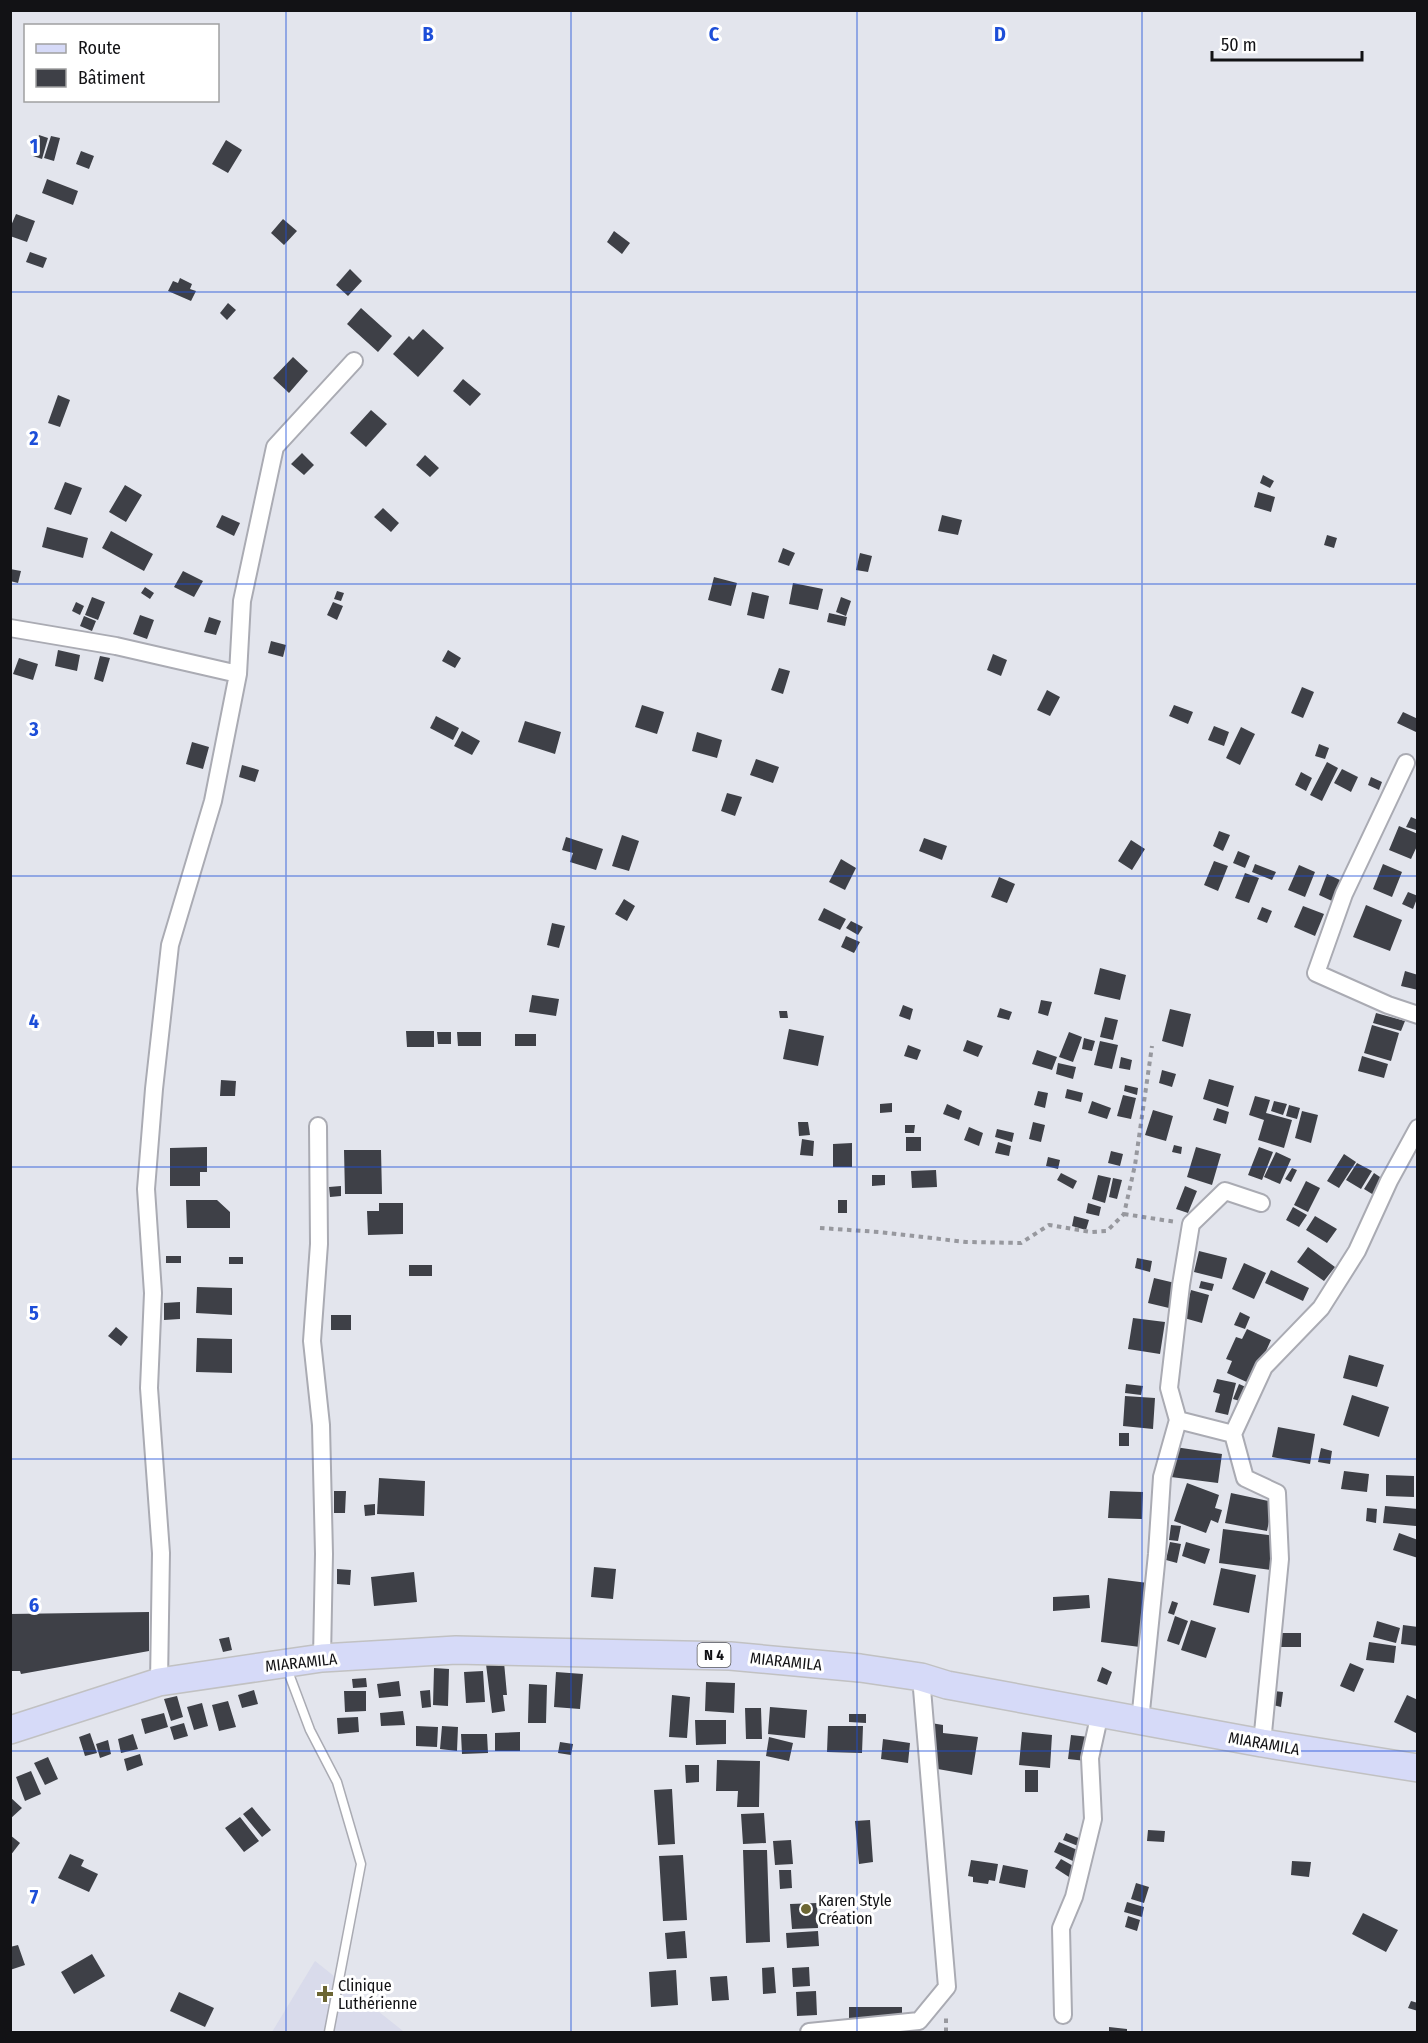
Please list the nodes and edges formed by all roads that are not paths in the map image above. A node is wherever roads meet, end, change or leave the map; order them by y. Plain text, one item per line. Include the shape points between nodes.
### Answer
1 (354, 361) dead end
2 (10, 628) edge
3 (238, 674) junction
4 (1406, 763) dead end
5 (1418, 1015) edge
6 (318, 1126) dead end
7 (1418, 1128) edge
8 (1261, 1203) dead end
9 (1178, 1420) junction
10 (1233, 1434) junction
11 (322, 1658) junction
12 (284, 1663) junction
13 (921, 1677) junction
14 (159, 1682) junction
15 (1100, 1713) junction
16 (1140, 1721) junction
17 (10, 1730) edge
18 (1262, 1743) junction
19 (1418, 1768) edge
20 (1063, 2015) dead end
21 (328, 2032) edge
22 (809, 2032) edge

1 - 3 street via 275,447 242,601
2 - 3 street via 116,646
3 - 14 street via 213,801 170,945 146,1189 153,1293 149,1388 162,1553
4 - 5 street via 1344,894 1316,973
6 - 11 street via 319,1244 312,1341 321,1425
7 - 10 street via 1357,1251 1321,1308 1264,1367
8 - 9 street via 1225,1191 1191,1224 1169,1388
9 - 10 street
9 - 16 street via 1162,1477
10 - 18 street via 1245,1478 1277,1493 1280,1559
11 - 12 main road, MIARAMILA / N 4
11 - 13 main road, MIARAMILA / N 4 via 456,1650 730,1656
12 - 14 main road, MIARAMILA / N 4
12 - 21 lane via 310,1730 337,1782 362,1864
13 - 15 main road, MIARAMILA / N 4
13 - 22 street via 947,1987 919,2021
14 - 17 main road, MIARAMILA / N 4
15 - 16 main road, MIARAMILA / N 4
15 - 20 street via 1090,1758 1093,1819 1074,1897 1061,1928
16 - 18 main road, MIARAMILA / N 4
18 - 19 main road, MIARAMILA / N 4

